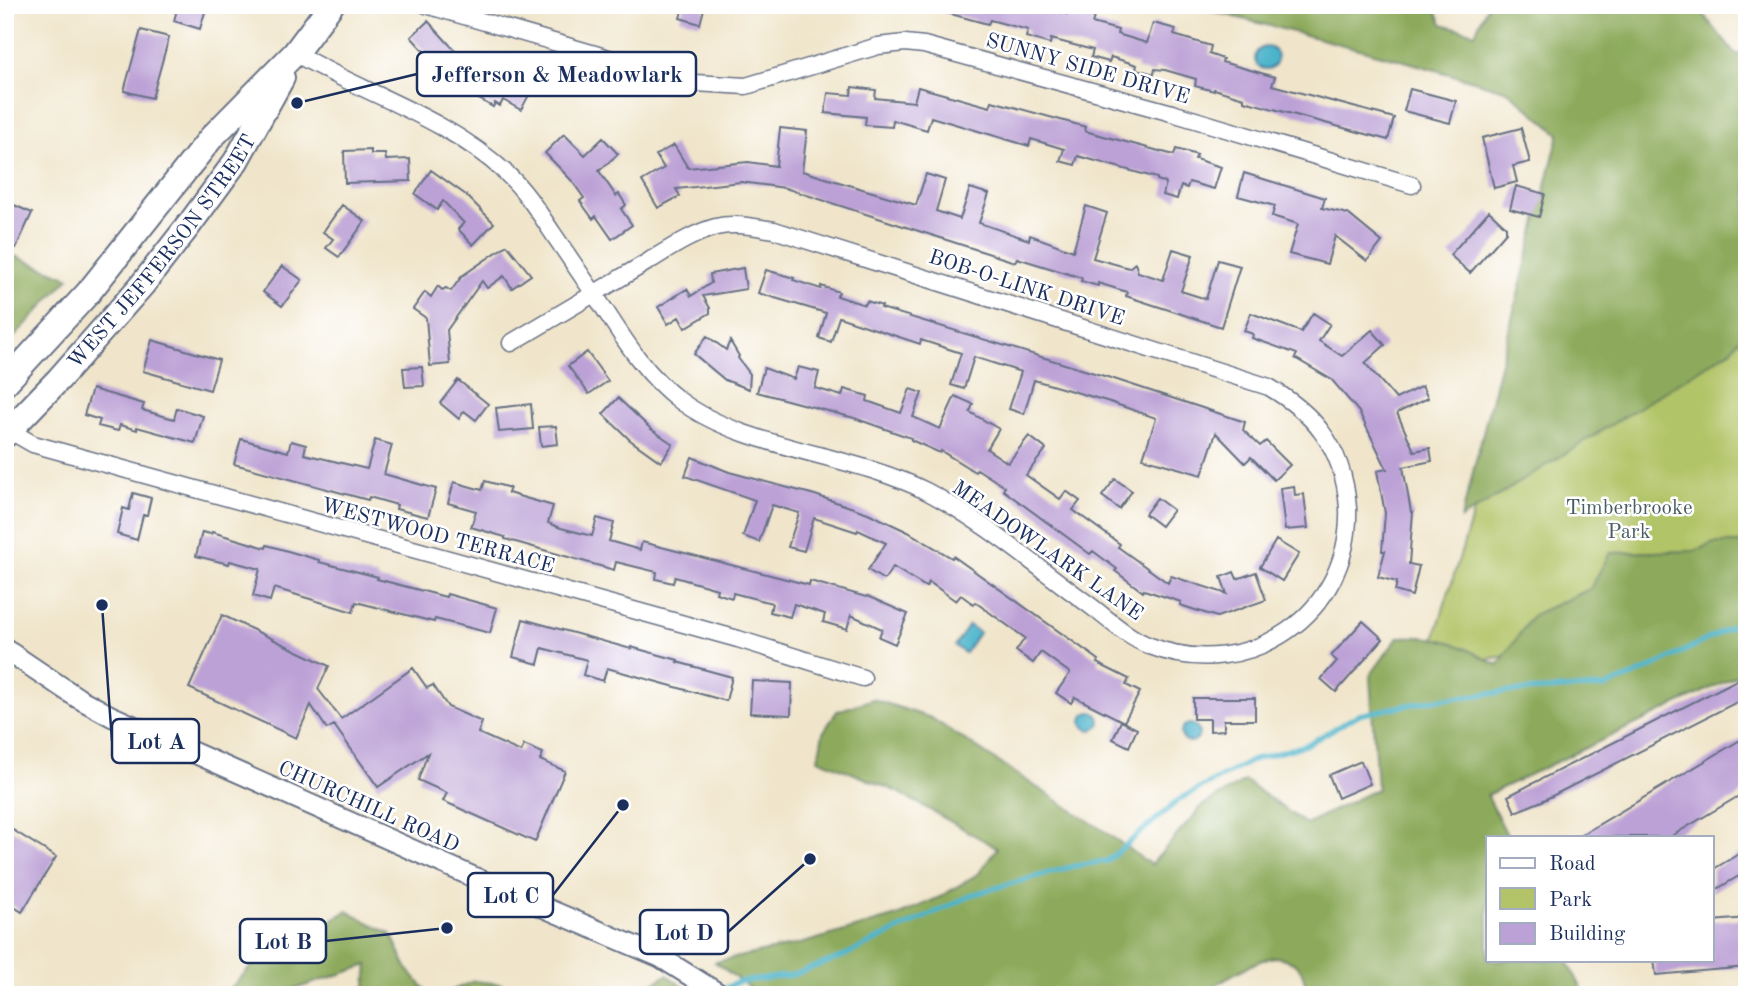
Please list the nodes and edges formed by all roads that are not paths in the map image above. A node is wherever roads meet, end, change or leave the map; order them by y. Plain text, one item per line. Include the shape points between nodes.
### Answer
1 (331, 5) edge
2 (426, 5) edge
3 (295, 53) junction
4 (1412, 186) dead end
5 (594, 293) junction
6 (511, 343) dead end
7 (5, 383) edge
8 (6, 432) edge
9 (1343, 552) joint
10 (5, 649) edge
11 (863, 678) dead end
12 (721, 995) edge

1 - 3 main road, WEST JEFFERSON STREET
2 - 4 street, SUNNY SIDE DRIVE via 713,86 746,86 878,46 924,44
3 - 5 street, MEADOWLARK LANE via 446,129 507,173
3 - 7 main road, WEST JEFFERSON STREET via 212,138 88,293
3 - 8 main road, WEST JEFFERSON STREET via 236,161 189,225 59,380
5 - 6 street, BOB-O-LINK DRIVE
5 - 9 street, BOB-O-LINK DRIVE via 678,244 716,227 746,225 1250,380 1282,395 1308,416 1334,452 1348,505
5 - 9 street, MEADOWLARK LANE via 641,364 679,400 746,433 864,467 924,490 1148,646 1189,656 1221,657 1269,642 1295,627 1320,601
8 - 11 street, WESTWOOD TERRACE via 33,444
10 - 12 street, CHURCHILL ROAD via 78,698 159,739 625,941 688,972

